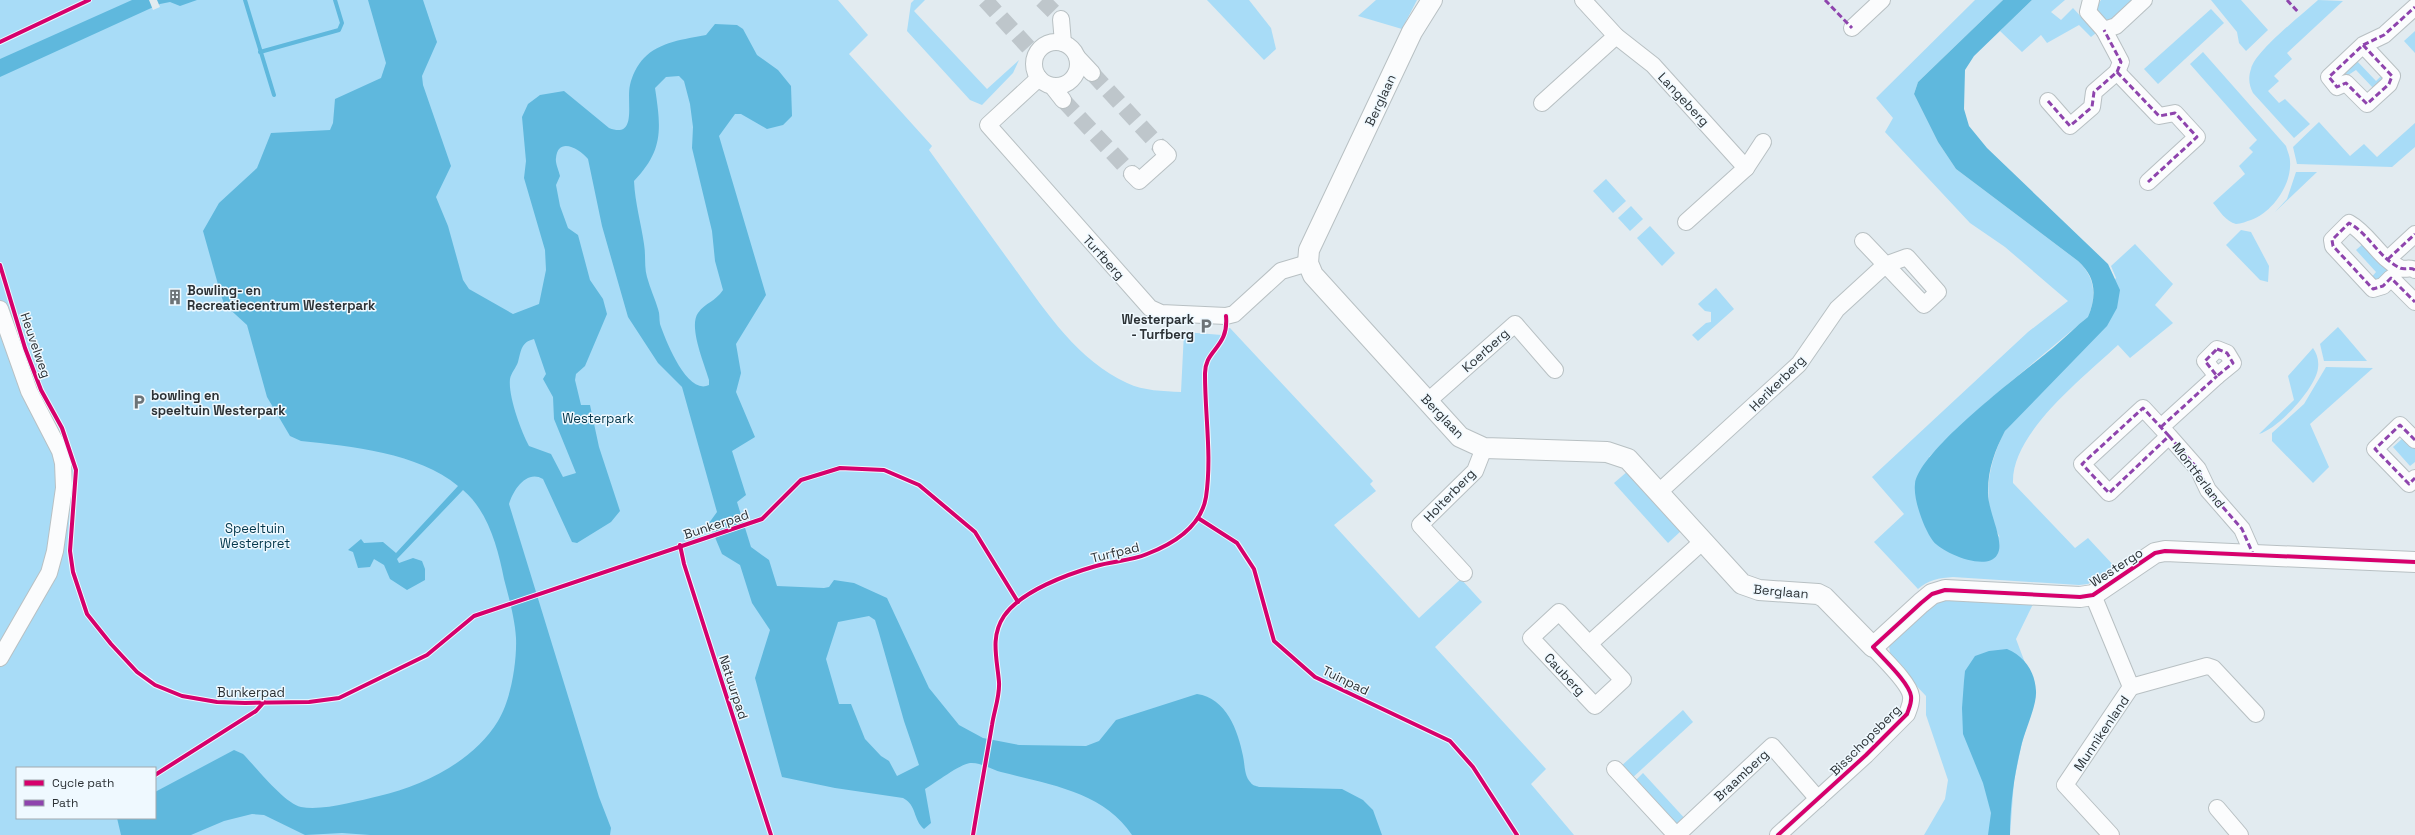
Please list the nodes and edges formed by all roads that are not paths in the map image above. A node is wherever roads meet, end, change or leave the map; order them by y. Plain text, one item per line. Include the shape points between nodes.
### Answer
1 (1432, 0) edge
2 (1583, 0) edge
3 (1882, 0) edge
4 (2091, 0) edge
5 (2144, 0) edge
6 (2415, 7) edge
7 (1061, 19) tunnel mouth
8 (1852, 28) dead end
9 (2104, 30) junction
10 (1616, 36) junction
11 (1063, 43) junction
12 (2363, 45) dead end
13 (1077, 57) junction
14 (2117, 72) junction
15 (1092, 74) tunnel mouth
16 (1045, 82) junction
17 (1063, 100) tunnel mouth
18 (2048, 101) dead end
19 (1542, 103) dead end
20 (1763, 142) dead end
21 (1161, 148) tunnel mouth
22 (1746, 168) junction
23 (1132, 174) dead end
24 (2148, 182) dead end
25 (1686, 222) dead end
26 (2415, 234) edge
27 (1863, 241) dead end
28 (1308, 263) junction
29 (2399, 269) edge
30 (2415, 302) edge
31 (0, 309) edge
32 (1555, 370) dead end
33 (2217, 376) dead end
34 (1428, 401) junction
35 (2165, 432) junction
36 (2415, 440) edge
37 (1484, 448) junction
38 (2415, 478) edge
39 (1659, 492) junction
40 (1702, 542) junction
41 (2253, 554) junction
42 (2415, 562) edge
43 (1464, 573) dead end
44 (2093, 595) junction
45 (1589, 644) junction
46 (1872, 648) junction
47 (0, 658) edge
48 (2131, 687) junction
49 (2256, 714) dead end
50 (1615, 769) dead end
51 (1818, 799) junction
52 (2217, 808) dead end
53 (1676, 835) edge
54 (1778, 835) edge
55 (2111, 835) edge
56 (2240, 835) edge

1 - 28 street, Berglaan via 1412,32 1324,217 1309,250
2 - 10 street, Langeberg
3 - 8 street
4 - 9 street via 2088,12
5 - 9 street via 2116,26
6 - 12 street via 2384,36
7 - 11 street
9 - 14 street via 2121,62
10 - 19 street
10 - 22 street, Langeberg via 1653,65
11 - 13 street via 1074,51
11 - 16 street via 1057,42 1033,52 1034,68
13 - 15 street
13 - 16 street, Turfberg via 1078,70 1065,84
14 - 18 street via 2094,92 2092,107 2070,126
14 - 24 street via 2160,116 2176,113 2197,137
16 - 17 street
16 - 28 street, Turfberg via 988,125 1150,308 1161,313 1226,316 1234,314 1281,271
20 - 22 street
21 - 23 street via 1168,155 1139,181
22 - 25 street
26 - 29 street
27 - 39 street, Herikerberg via 1885,265 1837,309 1799,364
28 - 34 street, Berglaan via 1313,275
29 - 30 street
31 - 47 street, Heuvelweg via 29,391 60,451 64,481 58,536 49,573
32 - 34 street, Koerberg via 1515,324
33 - 35 street, Montferland
34 - 37 street, Berglaan via 1460,437
35 - 35 street, Montferland via 2109,493 2082,464 2143,408
35 - 41 street, Montferland via 2198,469 2208,490 2242,529
36 - 38 street via 2400,425 2375,449 2409,484
37 - 39 street, Berglaan via 1607,452 1628,459
37 - 43 street, Holterberg via 1475,471 1420,525
39 - 40 street, Berglaan
40 - 45 street
40 - 46 street, Berglaan via 1748,588 1818,594 1824,597
41 - 42 street, Westergo
41 - 44 street, Westergo via 2165,551 2155,553
44 - 46 street, Westergo via 2080,597 1945,590 1932,594
44 - 48 street, Munnikenland
45 - 45 street, Cauberg via 1623,680 1595,706 1531,638 1559,612
46 - 51 street, Bisschopsberg via 1902,679 1911,695 1911,705 1907,714
48 - 49 street via 2208,666 2213,668
48 - 55 street, Munnikenland via 2065,785
50 - 53 street
51 - 53 street, Braamberg via 1772,746
51 - 54 street, Bisschopsberg
52 - 56 street

